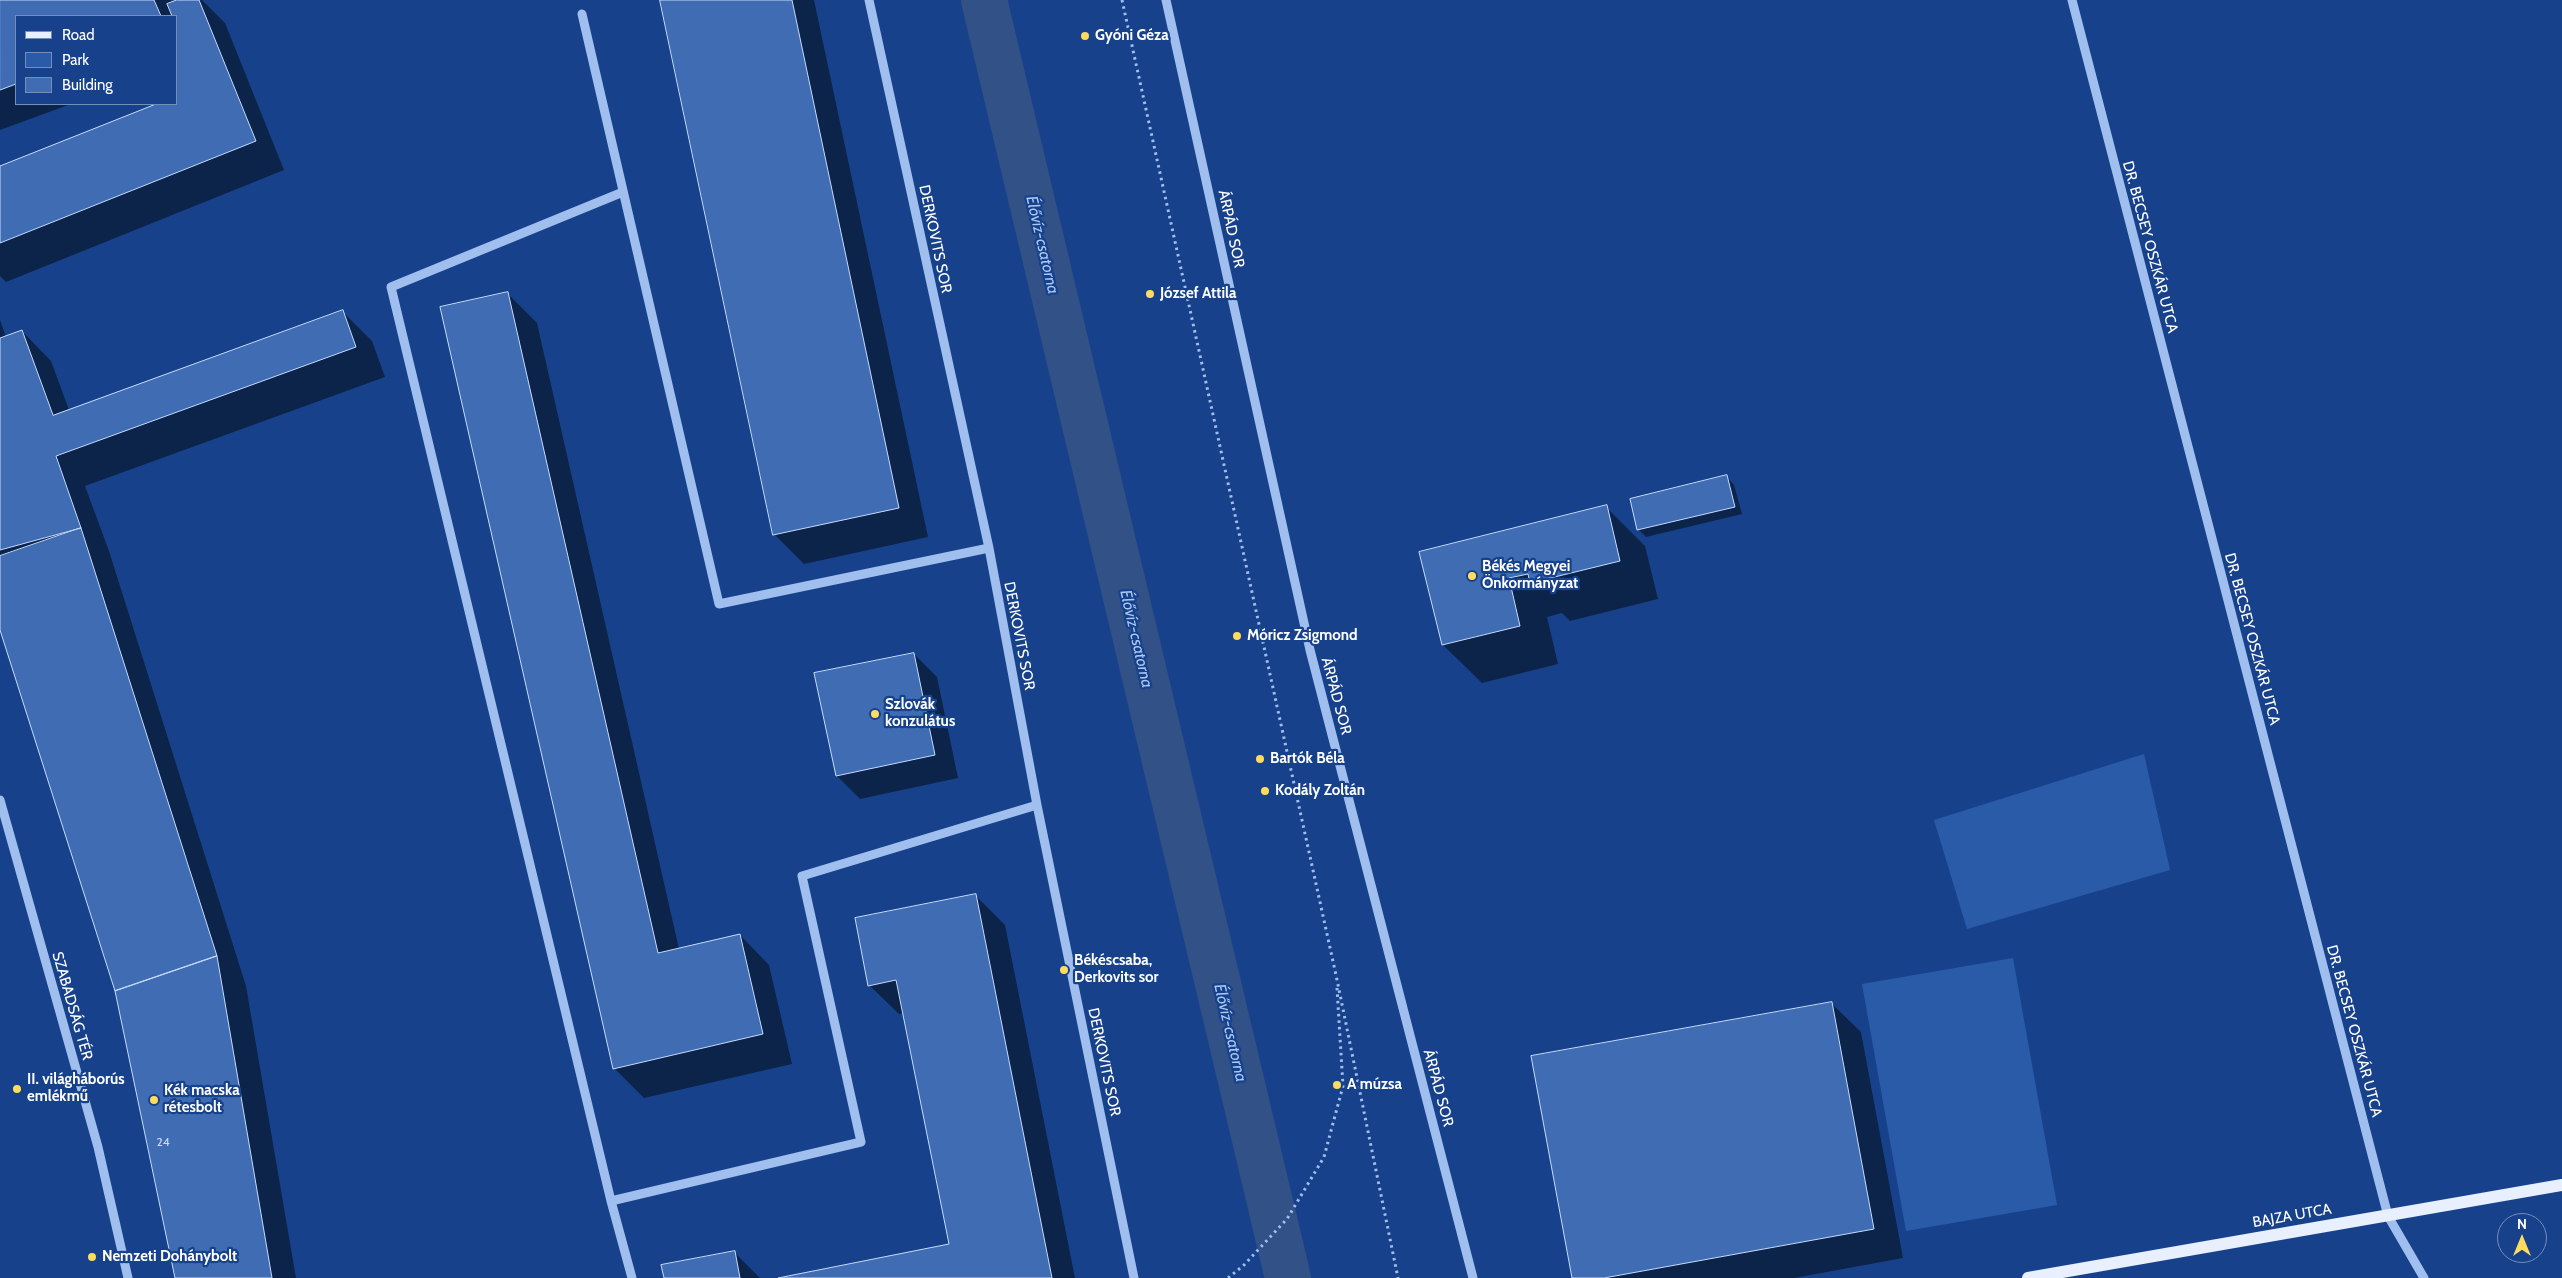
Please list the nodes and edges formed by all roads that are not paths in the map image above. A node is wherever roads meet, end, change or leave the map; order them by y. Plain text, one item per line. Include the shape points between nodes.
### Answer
1 (869, 0) edge
2 (1166, 0) edge
3 (2072, 0) edge
4 (582, 14) dead end
5 (624, 192) junction
6 (989, 548) junction
7 (0, 800) edge
8 (1037, 805) junction
9 (2562, 1185) edge
10 (611, 1201) junction
11 (2388, 1216) junction
12 (128, 1278) edge
13 (632, 1278) edge
14 (1134, 1278) edge
15 (1473, 1278) edge
16 (2028, 1278) edge
17 (2424, 1278) edge

1 - 6 street, DERKOVITS SOR
2 - 15 street, ÁRPÁD SOR via 1310,650
3 - 11 street, DR. BECSEY OSZKÁR UTCA
4 - 5 street
5 - 6 street via 719,604
5 - 10 street via 391,287
6 - 8 street, DERKOVITS SOR
7 - 12 street, SZABADSÁG TÉR via 98,1147
8 - 10 street via 802,876 861,1142
8 - 14 street, DERKOVITS SOR
9 - 11 main road, BAJZA UTCA
10 - 13 street
11 - 16 main road, BAJZA UTCA
11 - 17 street, DR. BECSEY OSZKÁR UTCA

